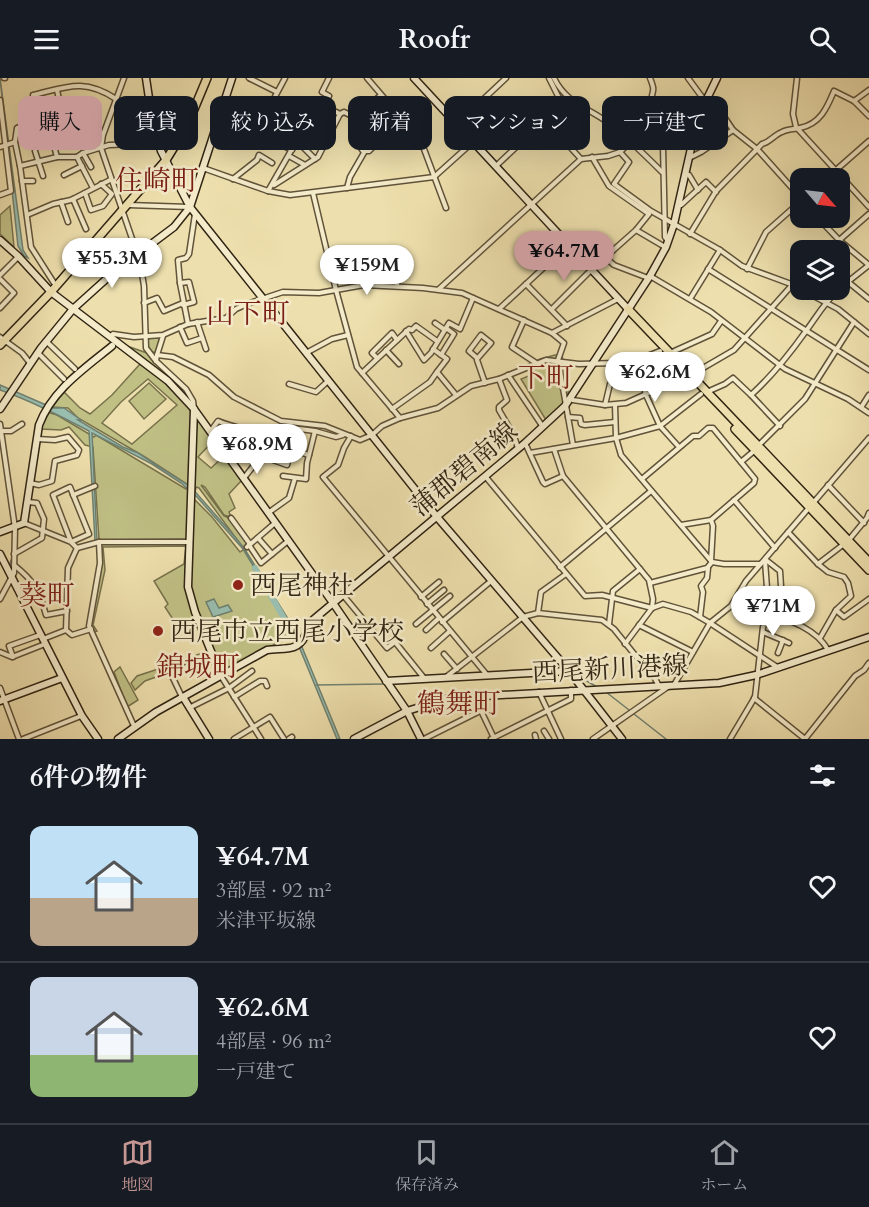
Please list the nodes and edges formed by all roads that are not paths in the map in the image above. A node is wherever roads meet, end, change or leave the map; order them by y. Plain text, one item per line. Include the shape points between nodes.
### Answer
1 (124, 78) edge
2 (146, 78) edge
3 (207, 78) edge
4 (232, 78) edge
5 (249, 78) edge
6 (285, 78) edge
7 (329, 78) edge
8 (367, 78) edge
9 (414, 78) edge
10 (506, 78) edge
11 (549, 78) edge
12 (554, 78) edge
13 (650, 78) edge
14 (688, 78) edge
15 (717, 78) edge
16 (797, 78) edge
17 (57, 90) junction
18 (869, 90) edge
19 (277, 92) junction
20 (33, 96) edge
21 (58, 96) edge
22 (117, 96) edge
23 (149, 96) edge
24 (275, 96) edge
25 (329, 96) edge
26 (380, 96) edge
27 (486, 96) edge
28 (558, 96) edge
29 (653, 96) edge
30 (702, 96) edge
31 (708, 96) edge
32 (114, 98) edge
33 (0, 99) edge
34 (854, 101) junction
35 (114, 105) edge
36 (444, 111) edge
37 (336, 112) edge
38 (340, 114) junction
39 (348, 114) edge
40 (869, 116) edge
41 (602, 119) edge
42 (728, 122) edge
43 (18, 128) edge
44 (797, 128) junction
45 (733, 130) junction
46 (102, 139) edge
47 (869, 141) edge
48 (15, 142) junction
49 (6, 144) junction
50 (0, 147) edge
51 (757, 149) junction
52 (55, 150) edge
53 (93, 150) edge
54 (101, 150) edge
55 (162, 150) edge
56 (292, 150) edge
57 (306, 150) edge
58 (370, 150) edge
59 (424, 150) edge
60 (464, 150) edge
61 (480, 150) edge
62 (512, 150) edge
63 (573, 150) edge
64 (637, 150) edge
65 (663, 150) edge
66 (691, 150) edge
67 (36, 151) dead end
68 (365, 151) joint
69 (620, 152) joint
70 (83, 153) junction
71 (289, 156) junction
72 (57, 157) junction
73 (77, 157) junction
74 (592, 157) junction
75 (689, 158) junction
76 (315, 159) junction
77 (581, 159) junction
78 (166, 160) junction
79 (40, 162) junction
80 (272, 163) dead end
81 (305, 165) junction
82 (20, 166) junction
83 (82, 166) junction
84 (495, 166) junction
85 (91, 167) dead end
86 (204, 168) junction
87 (834, 168) edge
88 (840, 168) edge
89 (663, 173) junction
90 (685, 174) junction
91 (64, 175) dead end
92 (43, 176) dead end
93 (434, 177) junction
94 (233, 178) junction
95 (110, 180) junction
96 (22, 181) junction
97 (33, 181) dead end
98 (102, 184) junction
99 (850, 186) edge
100 (790, 187) edge
101 (93, 188) junction
102 (347, 188) junction
103 (270, 189) junction
104 (698, 190) junction
105 (716, 192) junction
106 (85, 193) junction
107 (313, 193) junction
108 (114, 194) junction
109 (0, 195) edge
110 (73, 199) junction
111 (61, 202) junction
112 (531, 205) junction
113 (678, 205) junction
114 (190, 207) junction
115 (869, 207) edge
116 (125, 208) junction
117 (446, 208) dead end
118 (790, 210) edge
119 (195, 213) junction
120 (869, 214) edge
121 (27, 215) junction
122 (665, 220) junction
123 (68, 222) dead end
124 (674, 224) junction
125 (828, 228) edge
126 (86, 229) dead end
127 (636, 230) junction
128 (690, 234) junction
129 (0, 240) edge
130 (839, 240) joint
131 (667, 244) junction
132 (568, 245) junction
133 (850, 249) edge
134 (720, 250) junction
135 (139, 254) junction
136 (18, 256) junction
137 (398, 257) dead end
138 (606, 258) junction
139 (869, 265) edge
140 (708, 269) junction
141 (747, 269) junction
142 (591, 270) junction
143 (0, 277) edge
144 (649, 277) junction
145 (850, 279) edge
146 (54, 283) dead end
147 (180, 283) junction
148 (850, 283) edge
149 (526, 284) junction
150 (790, 284) edge
151 (790, 285) edge
152 (397, 286) junction
153 (336, 290) junction
154 (438, 290) junction
155 (51, 292) junction
156 (473, 297) junction
157 (263, 299) junction
158 (618, 299) junction
159 (690, 299) junction
160 (869, 299) edge
161 (820, 300) edge
162 (828, 300) edge
163 (144, 303) junction
164 (825, 303) junction
165 (183, 304) junction
166 (0, 308) edge
167 (73, 309) junction
168 (498, 309) junction
169 (552, 309) junction
170 (628, 309) junction
171 (770, 309) junction
172 (524, 320) junction
173 (722, 321) junction
174 (197, 322) junction
175 (854, 322) junction
176 (435, 323) dead end
177 (188, 324) junction
178 (567, 326) junction
179 (180, 327) junction
180 (643, 328) junction
181 (445, 329) junction
182 (406, 331) junction
183 (806, 331) junction
184 (552, 333) junction
185 (869, 334) edge
186 (163, 335) junction
187 (348, 336) junction
188 (110, 337) junction
189 (144, 337) junction
190 (49, 338) junction
191 (202, 338) junction
192 (397, 339) junction
193 (744, 339) junction
194 (2, 341) edge
195 (438, 341) junction
196 (113, 344) junction
197 (206, 349) dead end
198 (433, 349) junction
199 (386, 350) junction
200 (837, 350) junction
201 (39, 351) junction
202 (660, 351) junction
203 (306, 353) junction
204 (668, 353) junction
205 (157, 355) junction
206 (441, 355) junction
207 (377, 358) junction
208 (477, 359) junction
209 (558, 360) junction
210 (637, 360) junction
211 (156, 361) junction
212 (30, 364) junction
213 (399, 364) dead end
214 (536, 364) junction
215 (592, 364) junction
216 (778, 364) junction
217 (75, 369) dead end
218 (869, 370) edge
219 (437, 372) junction
220 (362, 373) junction
221 (641, 375) junction
222 (687, 376) junction
223 (510, 377) junction
224 (64, 379) dead end
225 (499, 379) junction
226 (328, 380) junction
227 (485, 382) junction
228 (290, 384) dead end
229 (815, 384) junction
230 (503, 388) junction
231 (704, 393) junction
232 (869, 394) edge
233 (456, 395) junction
234 (646, 395) junction
235 (751, 395) junction
236 (570, 398) junction
237 (605, 405) junction
238 (615, 405) junction
239 (565, 406) junction
240 (862, 406) junction
241 (0, 409) edge
242 (194, 409) junction
243 (392, 410) junction
244 (869, 413) edge
245 (568, 417) junction
246 (400, 418) junction
247 (615, 422) junction
248 (0, 424) edge
249 (22, 424) dead end
250 (660, 426) junction
251 (780, 426) junction
252 (543, 427) junction
253 (315, 430) junction
254 (1, 431) edge
255 (210, 432) junction
256 (344, 435) junction
257 (372, 435) junction
258 (351, 436) junction
259 (616, 438) junction
260 (869, 438) edge
261 (37, 439) junction
262 (275, 439) junction
263 (525, 443) junction
264 (271, 444) junction
265 (573, 446) junction
266 (679, 447) junction
267 (756, 448) junction
268 (518, 449) junction
269 (554, 449) junction
270 (291, 451) junction
271 (530, 453) junction
272 (309, 455) junction
273 (262, 456) junction
274 (741, 462) junction
275 (283, 476) dead end
276 (485, 476) junction
277 (563, 476) junction
278 (244, 478) junction
279 (295, 478) junction
280 (642, 479) junction
281 (30, 483) junction
282 (828, 485) junction
283 (94, 486) dead end
284 (651, 491) junction
285 (73, 495) junction
286 (734, 500) junction
287 (28, 502) junction
288 (810, 506) junction
289 (268, 513) junction
290 (869, 513) edge
291 (436, 517) junction
292 (231, 518) dead end
293 (711, 520) junction
294 (24, 523) junction
295 (276, 523) junction
296 (864, 523) junction
297 (681, 525) junction
298 (15, 528) junction
299 (606, 528) junction
300 (44, 530) junction
301 (0, 532) edge
302 (788, 532) junction
303 (258, 538) junction
304 (288, 541) junction
305 (71, 542) junction
306 (99, 542) junction
307 (190, 542) junction
308 (846, 543) junction
309 (249, 545) junction
310 (77, 548) junction
311 (775, 548) junction
312 (0, 554) edge
313 (14, 554) junction
314 (272, 554) junction
315 (388, 557) junction
316 (765, 560) junction
317 (712, 562) junction
318 (869, 562) edge
319 (760, 564) junction
320 (818, 564) junction
321 (14, 565) junction
322 (560, 567) junction
323 (708, 567) junction
324 (640, 569) junction
325 (869, 570) edge
326 (566, 574) junction
327 (12, 578) junction
328 (491, 581) junction
329 (439, 582) dead end
330 (650, 583) junction
331 (444, 590) dead end
332 (343, 595) junction
333 (450, 596) dead end
334 (421, 597) junction
335 (612, 598) junction
336 (0, 599) edge
337 (869, 599) edge
338 (333, 603) junction
339 (427, 604) junction
340 (652, 608) junction
341 (432, 610) junction
342 (836, 610) junction
343 (67, 611) junction
344 (538, 613) junction
345 (769, 615) junction
346 (523, 617) junction
347 (700, 617) junction
348 (783, 618) junction
349 (440, 620) junction
350 (710, 622) junction
351 (416, 624) dead end
352 (609, 624) junction
353 (639, 625) junction
354 (91, 629) junction
355 (66, 630) junction
356 (426, 630) dead end
357 (450, 632) junction
358 (763, 632) junction
359 (869, 637) edge
360 (820, 638) junction
361 (43, 639) junction
362 (783, 640) junction
363 (789, 642) dead end
364 (625, 644) junction
365 (431, 648) dead end
366 (828, 650) junction
367 (0, 652) edge
368 (693, 652) junction
369 (778, 653) dead end
370 (213, 654) junction
371 (444, 654) dead end
372 (759, 655) junction
373 (13, 657) junction
374 (472, 657) junction
375 (869, 663) edge
376 (777, 667) junction
377 (457, 669) junction
378 (252, 671) dead end
379 (569, 671) junction
380 (756, 675) junction
381 (221, 676) junction
382 (487, 676) junction
383 (62, 678) junction
384 (445, 678) junction
385 (425, 679) junction
386 (386, 681) junction
387 (267, 686) dead end
388 (658, 686) junction
389 (672, 686) junction
390 (0, 688) edge
391 (229, 688) junction
392 (571, 690) junction
393 (584, 690) junction
394 (539, 693) junction
395 (474, 696) junction
396 (183, 697) junction
397 (234, 697) junction
398 (754, 699) junction
399 (2, 700) edge
400 (189, 708) junction
401 (407, 711) junction
402 (480, 711) junction
403 (548, 711) junction
404 (82, 716) junction
405 (134, 726) junction
406 (612, 726) junction
407 (253, 727) junction
408 (544, 730) dead end
409 (359, 738) edge
410 (21, 739) edge
411 (98, 739) edge
412 (118, 739) edge
413 (209, 739) edge
414 (234, 739) edge
415 (261, 739) edge
416 (284, 739) edge
417 (422, 739) edge
418 (493, 739) edge
419 (549, 739) edge
420 (561, 739) edge
421 (593, 739) edge
422 (622, 739) edge
423 (730, 739) edge
424 (805, 739) edge

1 - 22 street
2 - 23 main road
3 - 78 main road via 187,126
4 - 86 main road
5 - 19 street
6 - 19 street
7 - 25 street via 322,92
8 - 26 street
9 - 36 main road
10 - 27 street
11 - 28 street
12 - 41 street via 579,107
13 - 29 street via 655,89
14 - 30 street
15 - 31 main road, 蒲郡碧南線
16 - 44 street via 793,114
17 - 20 street
17 - 21 street
17 - 32 street via 92,86
18 - 34 street
19 - 24 street
33 - 49 street
34 - 40 street
34 - 44 street via 834,91 820,117
35 - 46 street
37 - 38 street
38 - 39 street
38 - 76 street
42 - 45 street
43 - 48 street
44 - 51 street via 782,131
44 - 87 street
45 - 51 street
45 - 75 street
47 - 88 street
48 - 49 street
48 - 82 street
49 - 50 street
49 - 109 street via 11,191
51 - 100 street
51 - 105 street
52 - 72 street
53 - 70 street
54 - 95 street
55 - 78 main road
56 - 71 street
57 - 76 street
58 - 68 street
59 - 93 street
60 - 93 street
61 - 84 main road
62 - 84 street
63 - 77 street
64 - 89 street
65 - 89 street
66 - 75 main road, 蒲郡碧南線
67 - 79 street
68 - 102 street
69 - 74 street
69 - 122 street via 629,162 614,184
70 - 73 street
70 - 85 street
71 - 81 street
71 - 103 street
72 - 73 street
72 - 79 street
73 - 83 street
74 - 77 street
74 - 127 street via 609,186 649,214
75 - 90 main road, 蒲郡碧南線
76 - 81 street
77 - 112 street
78 - 114 main road
78 - 116 main road
79 - 82 street
79 - 92 street
80 - 94 street via 259,155
81 - 103 street
82 - 96 street
83 - 91 street
83 - 101 street
84 - 112 main road
86 - 94 street
86 - 114 main road
89 - 122 street
90 - 104 street
90 - 113 main road, 蒲郡碧南線
93 - 102 street
93 - 117 street
94 - 103 street
95 - 98 street
95 - 108 street
96 - 97 street
96 - 121 street
98 - 101 street
98 - 108 street
99 - 115 street
101 - 106 street
102 - 107 street
103 - 107 street via 291,195
104 - 105 street via 706,183
104 - 113 street
105 - 128 street
106 - 108 street via 91,210 103,206
106 - 110 street
107 - 153 street
108 - 116 street
110 - 111 street
110 - 126 street
111 - 121 street
111 - 123 street
112 - 132 main road
112 - 154 street
113 - 124 main road, 蒲郡碧南線
114 - 116 street
114 - 119 main road
114 - 135 main road via 174,226
116 - 135 street
116 - 155 main road
118 - 141 street via 766,232
119 - 147 street via 189,254 178,260
119 - 157 main road
120 - 130 street
121 - 146 street via 31,247
122 - 124 street
122 - 131 street
124 - 128 street
124 - 131 main road, 蒲郡碧南線
125 - 130 street
127 - 131 street
127 - 138 street
128 - 134 street
129 - 136 main road
131 - 144 main road, 蒲郡碧南線
132 - 142 main road
132 - 149 street
133 - 139 street
134 - 140 street
134 - 141 street
135 - 163 street
135 - 167 main road
136 - 143 street
136 - 155 main road
137 - 152 street
138 - 142 street
138 - 144 street via 614,265
139 - 145 street
140 - 159 street
140 - 171 street
141 - 150 street
142 - 158 main road
142 - 169 street
143 - 166 street via 14,293
144 - 159 street
144 - 170 main road, 蒲郡碧南線
147 - 165 street
147 - 165 street via 189,282 194,302
148 - 160 street
149 - 168 street
149 - 169 street
151 - 171 street
152 - 153 street via 364,285
152 - 154 street
153 - 157 street via 284,292
153 - 187 street
154 - 156 street
155 - 167 main road
155 - 194 main road
156 - 168 street
156 - 181 street via 460,329 449,323
157 - 174 street via 236,309 223,319
157 - 203 main road
158 - 170 main road
158 - 178 street
159 - 173 street
161 - 164 street
162 - 164 street
163 - 165 street via 157,298 164,311
163 - 189 street
164 - 175 street
164 - 183 street
165 - 177 street
167 - 188 main road
167 - 190 main road
168 - 172 street
169 - 178 street
170 - 180 main road
170 - 215 main road, 蒲郡碧南線
171 - 183 street
171 - 193 street
172 - 184 street
172 - 214 street via 512,347
173 - 193 street
173 - 204 street via 711,334
174 - 177 street
174 - 191 street
175 - 185 street
175 - 200 street
176 - 181 street
177 - 179 street
178 - 184 street
179 - 186 street
179 - 191 street via 187,344
180 - 202 main road
180 - 204 main road
181 - 195 street
181 - 206 street via 454,334
182 - 192 street
182 - 195 street via 416,326
182 - 198 street via 423,360
183 - 200 street
183 - 216 street
184 - 209 street via 564,343
186 - 189 street
186 - 205 street
187 - 203 street via 332,339
187 - 220 street
188 - 189 street
188 - 196 main road
189 - 211 street via 146,348
190 - 201 main road
190 - 217 street
191 - 197 street
192 - 199 street
192 - 207 street via 392,333 372,352
193 - 216 street
193 - 222 street via 726,356
194 - 212 street via 22,353
195 - 198 street
196 - 242 main road via 168,381
196 - 261 main road via 61,389 44,412
198 - 206 street
199 - 207 street
199 - 213 street
200 - 218 street
200 - 229 street
201 - 212 main road
201 - 224 street
202 - 210 street
202 - 222 main road
203 - 226 main road
204 - 222 main road
205 - 211 street
205 - 256 street via 173,357 209,375 234,397 281,421 325,426
206 - 219 street via 447,359
207 - 220 street
208 - 208 street via 469,349 481,335 491,343
208 - 227 street
209 - 214 street
209 - 215 street
209 - 239 street
210 - 215 street
210 - 221 street
211 - 242 street via 186,388
212 - 241 main road
214 - 223 street
215 - 236 main road, 蒲郡碧南線
216 - 229 street
216 - 235 street
219 - 233 street
219 - 243 street via 430,382
220 - 243 street
221 - 234 street
221 - 237 street via 610,384
222 - 231 main road
222 - 234 street
223 - 225 street
223 - 230 street
223 - 252 street
225 - 227 street
225 - 230 street
226 - 228 street via 316,392
226 - 257 main road
227 - 233 street
229 - 240 street
229 - 251 street
230 - 268 street via 507,400 499,410
231 - 235 street via 733,378
231 - 250 street
231 - 267 main road
232 - 240 street
233 - 246 street via 438,408
234 - 238 street
234 - 250 street
235 - 251 street
236 - 237 street
236 - 239 main road, 蒲郡碧南線
237 - 238 street
238 - 247 street
239 - 245 street
239 - 252 main road, 蒲郡碧南線
240 - 244 street
242 - 255 main road
242 - 307 main road
243 - 246 street
245 - 247 street via 580,418 585,425
245 - 265 street
246 - 257 street
247 - 259 street
248 - 254 street
249 - 254 street via 11,431
250 - 259 street
250 - 266 street
251 - 267 street
252 - 263 main road, 蒲郡碧南線
253 - 256 street via 336,437
253 - 262 street via 284,427
253 - 272 street
254 - 298 street
255 - 262 street via 218,421
255 - 278 main road
256 - 258 street
257 - 258 street via 360,440
257 - 291 main road
258 - 315 street via 338,465 322,477
259 - 265 street
259 - 280 street via 621,455
260 - 282 street
261 - 281 main road
261 - 281 street via 68,437 79,450 77,455 55,461 52,481
262 - 264 street
263 - 268 main road, 蒲郡碧南線
263 - 271 street
264 - 270 street
264 - 273 street
265 - 269 street
266 - 274 street via 713,428
266 - 280 street
267 - 274 street
267 - 288 main road
268 - 276 main road, 蒲郡碧南線
269 - 271 street
269 - 277 street
270 - 272 street
270 - 273 street via 287,465
271 - 277 street via 545,484
272 - 279 street via 306,479
273 - 278 street
274 - 286 street via 755,479
275 - 279 street
276 - 291 main road, 蒲郡碧南線
276 - 322 street
277 - 299 street
278 - 289 main road
279 - 289 street via 291,496
280 - 284 street
281 - 287 main road
282 - 288 street
282 - 296 street
283 - 285 street
284 - 297 street
284 - 299 street
285 - 305 street via 89,534
285 - 305 street via 70,487 53,495
286 - 293 street
286 - 311 street
287 - 294 main road
287 - 300 street via 37,503
288 - 302 street
288 - 308 main road
289 - 295 main road
290 - 296 street
291 - 315 main road, 蒲郡碧南線
291 - 328 main road
292 - 309 street
293 - 297 street
293 - 317 street
294 - 298 main road
294 - 300 street
295 - 303 street
295 - 304 main road
296 - 308 street
297 - 317 street
298 - 301 main road
298 - 313 street
299 - 322 street
299 - 324 street
300 - 305 street
300 - 313 street via 42,538
302 - 311 street
302 - 320 street
303 - 309 street
303 - 314 street
304 - 314 street
304 - 338 main road
305 - 310 street
306 - 307 street
306 - 310 street
306 - 354 street
307 - 370 main road via 188,587
308 - 318 main road
308 - 320 street
308 - 325 main road
309 - 314 street via 261,563
310 - 343 street via 68,568
311 - 316 street
312 - 327 main road
313 - 321 street
315 - 332 main road, 蒲郡碧南線
315 - 334 street
316 - 319 street
316 - 345 street
316 - 348 street via 780,570
317 - 319 street
317 - 323 street
319 - 350 street via 731,606
320 - 342 street via 848,583 851,596
321 - 327 street
321 - 343 street via 37,588 46,615
322 - 326 street
323 - 330 street
323 - 347 street via 701,586
324 - 330 street
324 - 335 street via 613,591
326 - 335 street via 585,596
326 - 344 street via 541,592
327 - 336 street
327 - 361 main road
328 - 346 main road
328 - 349 street
329 - 334 street
330 - 340 street
331 - 339 street
332 - 338 main road, 蒲郡碧南線
332 - 385 street via 387,648 395,642
333 - 341 street
334 - 339 street
335 - 340 street
335 - 352 street
337 - 342 street via 844,617
338 - 381 main road, 蒲郡碧南線 via 310,623 296,646 267,650
338 - 386 main road
339 - 341 street
340 - 347 street via 663,604
340 - 353 street
341 - 349 street
341 - 351 street
342 - 360 street
343 - 355 street
344 - 346 street
344 - 352 street
345 - 348 street
345 - 358 street
346 - 374 street
346 - 379 main road
347 - 350 street
348 - 360 street
349 - 356 street
349 - 357 street
350 - 368 street
350 - 372 street
352 - 364 street
353 - 364 street
353 - 368 street
354 - 355 street via 72,634
354 - 405 street
355 - 361 street
357 - 365 street
357 - 374 street
358 - 362 street
358 - 372 street
359 - 366 main road, 西尾新川港線
360 - 366 street
361 - 373 street
361 - 373 street via 9,646
361 - 383 main road
362 - 363 street
362 - 369 street
364 - 388 street
366 - 376 main road, 西尾新川港線
367 - 373 street
368 - 389 street
370 - 381 main road
370 - 396 street via 171,674
371 - 377 street
372 - 376 street
372 - 380 street
374 - 377 street
374 - 382 street
375 - 424 street
376 - 380 main road, 西尾新川港線
377 - 384 street
378 - 391 street
379 - 382 main road
379 - 393 main road
380 - 389 main road, 西尾新川港線 via 719,683
380 - 398 street
381 - 391 street
381 - 396 main road, 蒲郡碧南線
382 - 384 main road
383 - 399 main road
383 - 404 main road
384 - 385 main road
385 - 386 main road
386 - 401 main road
387 - 397 street via 260,681
388 - 389 main road, 西尾新川港線
388 - 393 main road, 西尾新川港線
389 - 406 street
390 - 399 street
391 - 397 street
391 - 400 street
392 - 393 main road, 西尾新川港線
392 - 394 main road, 西尾新川港線
392 - 403 street via 572,699
393 - 406 main road
394 - 395 main road, 西尾新川港線
394 - 403 street
395 - 401 main road, 西尾新川港線 via 449,698
395 - 402 street
396 - 400 main road
396 - 405 main road, 蒲郡碧南線
397 - 407 street
398 - 423 street
398 - 424 street
399 - 410 street
400 - 413 main road
401 - 409 main road, 西尾新川港線
401 - 417 main road
402 - 417 street
402 - 418 street
403 - 418 street
403 - 420 street
404 - 410 street
404 - 411 main road
405 - 412 main road, 蒲郡碧南線
406 - 421 street
406 - 422 main road
407 - 414 street
407 - 415 street
407 - 416 street via 270,717
408 - 419 street

